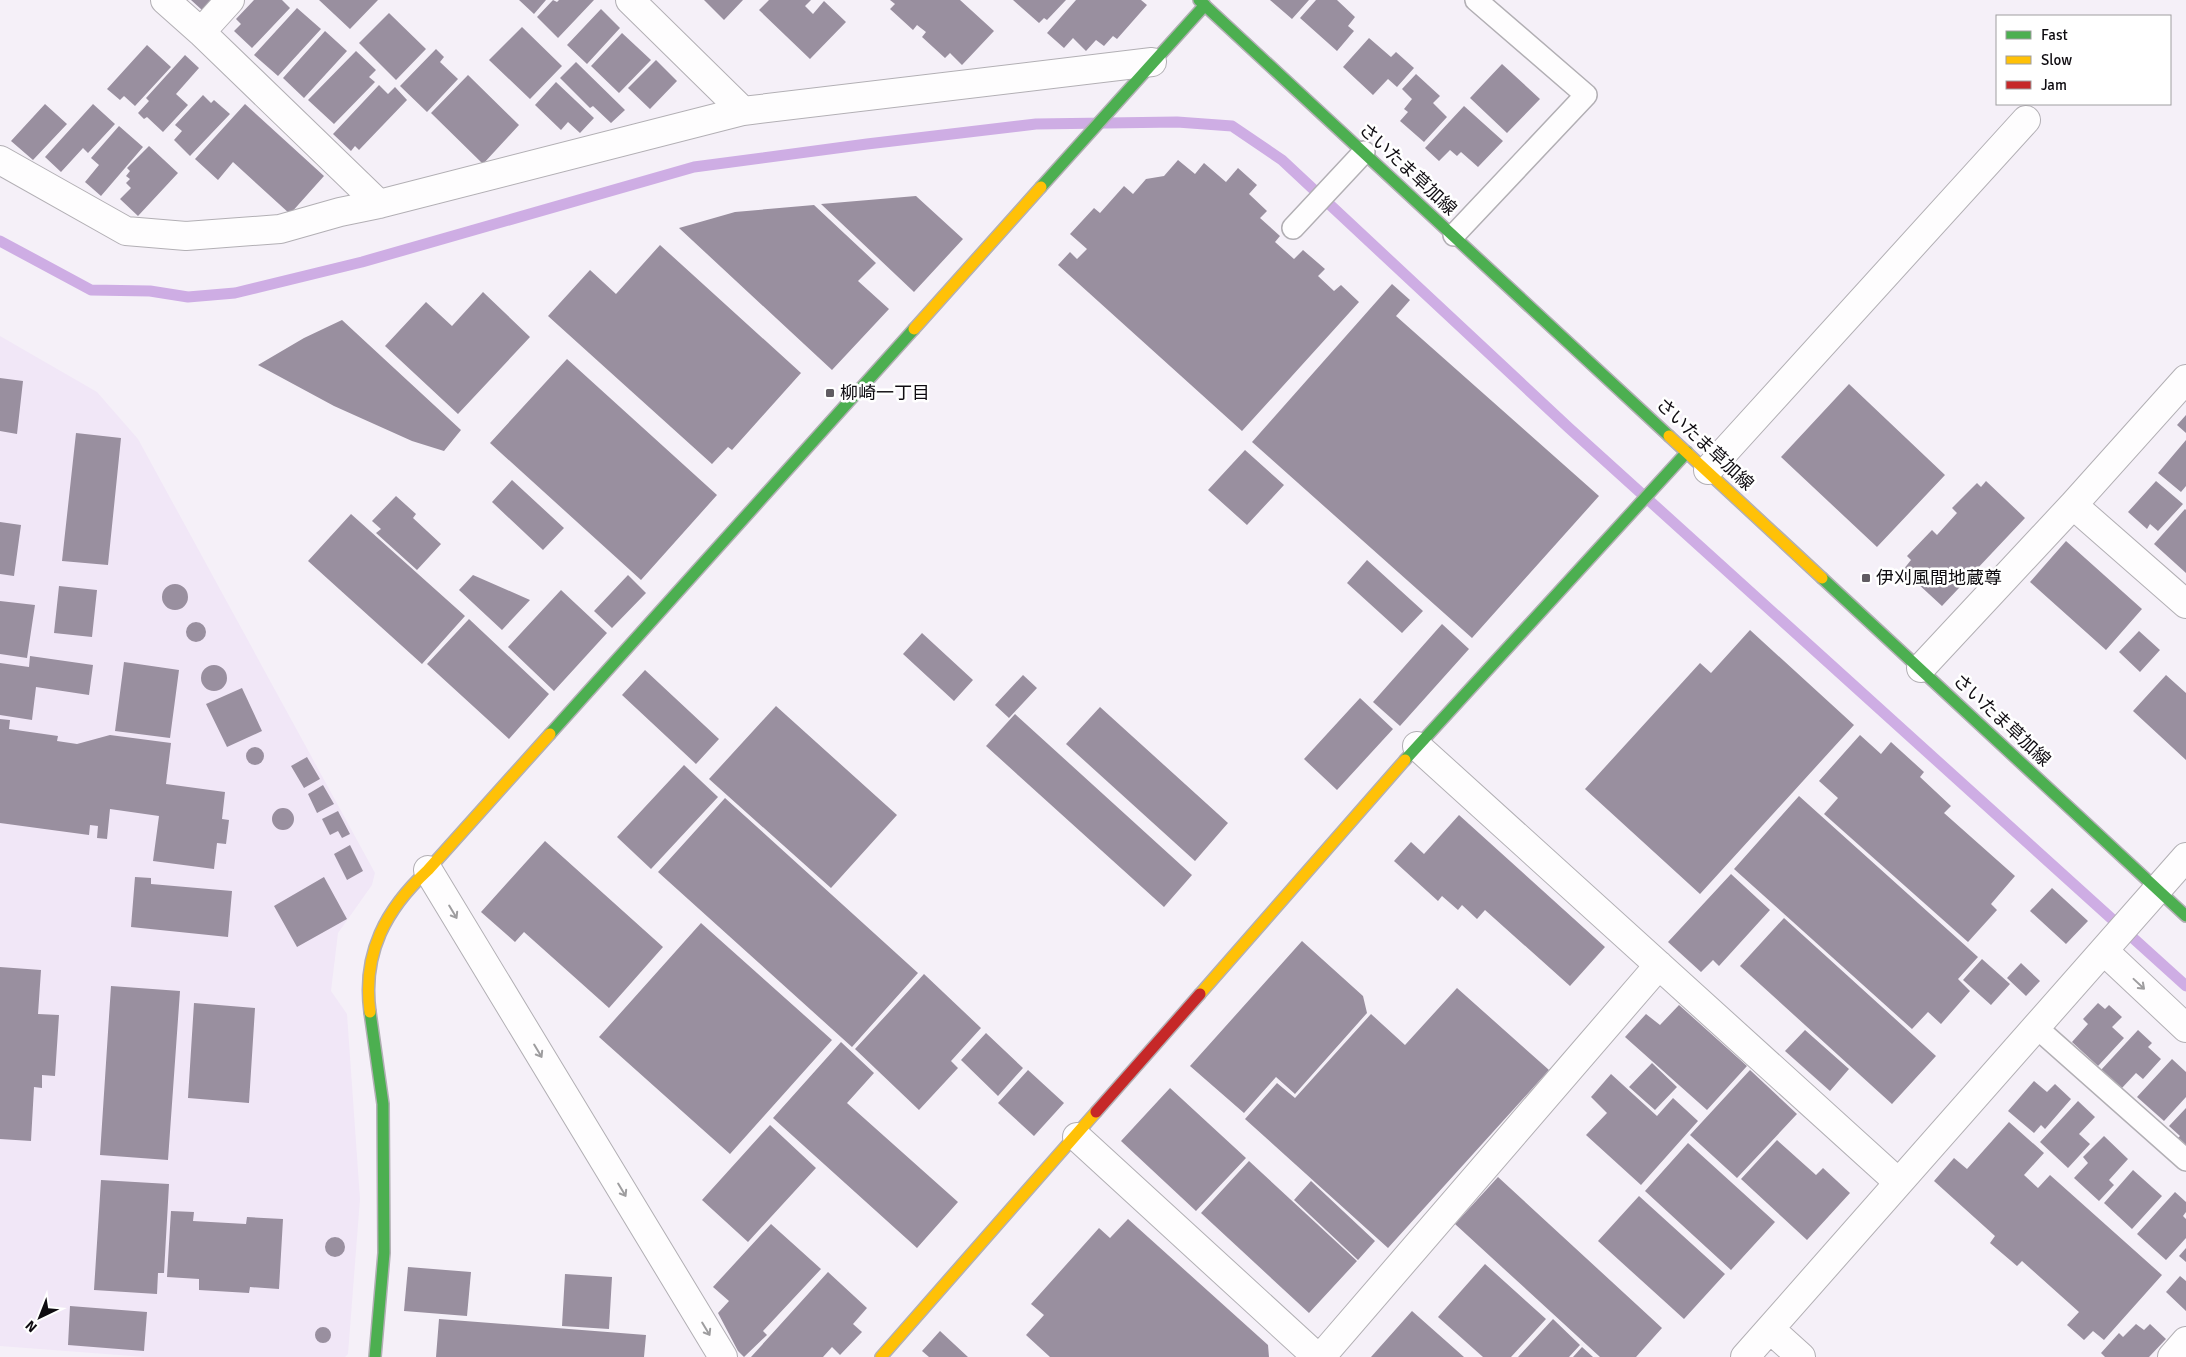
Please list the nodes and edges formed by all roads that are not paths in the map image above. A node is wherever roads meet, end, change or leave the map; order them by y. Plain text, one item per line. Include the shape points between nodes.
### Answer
1 (165, 0) edge
2 (230, 0) edge
3 (630, 0) edge
4 (1476, 0) edge
5 (1204, 2) edge
6 (201, 32) junction
7 (1152, 62) junction
8 (743, 111) junction
9 (2026, 120) dead end
10 (1364, 152) junction
11 (0, 160) edge
12 (379, 204) junction
13 (1293, 228) dead end
14 (1454, 235) junction
15 (2186, 379) edge
16 (1687, 452) junction
17 (1708, 470) junction
18 (2073, 505) junction
19 (2186, 604) edge
20 (1921, 668) junction
21 (1417, 746) junction
22 (2186, 857) edge
23 (428, 870) junction
24 (2157, 888) junction
25 (2186, 916) edge
26 (2104, 951) junction
27 (1659, 965) junction
28 (2036, 1027) junction
29 (2186, 1028) edge
30 (1076, 1136) junction
31 (2186, 1160) edge
32 (1898, 1182) junction
33 (1770, 1329) junction
34 (2186, 1341) edge
35 (375, 1357) edge
36 (723, 1357) edge
37 (882, 1357) edge
38 (1317, 1357) edge
39 (1321, 1357) edge
40 (1745, 1357) edge
41 (1801, 1357) edge
42 (2172, 1357) edge

1 - 6 street
2 - 6 street
3 - 8 street
4 - 14 lane via 1586,96
5 - 7 street
5 - 10 street, さいたま草加線
6 - 12 street
7 - 8 street
7 - 23 street
8 - 12 street
9 - 17 street
10 - 13 lane
10 - 14 street, さいたま草加線
11 - 12 street via 126,231 186,236 280,229
14 - 16 street, さいたま草加線
15 - 18 street
16 - 17 street, さいたま草加線
16 - 21 street
17 - 20 street, さいたま草加線
18 - 19 street
18 - 20 street
20 - 24 street, さいたま草加線
21 - 27 street
21 - 30 street
22 - 24 street
23 - 35 street via 410,887 390,914 368,973 369,1004 383,1104 384,1253
23 -> 36 street
24 - 25 street, さいたま草加線
24 - 26 street
26 - 28 street
26 -> 29 street
27 - 32 street
27 - 39 street
28 - 31 lane
28 - 32 street
30 - 37 street
30 - 38 street
32 - 33 street
33 - 40 street
33 - 41 street
34 - 42 street

